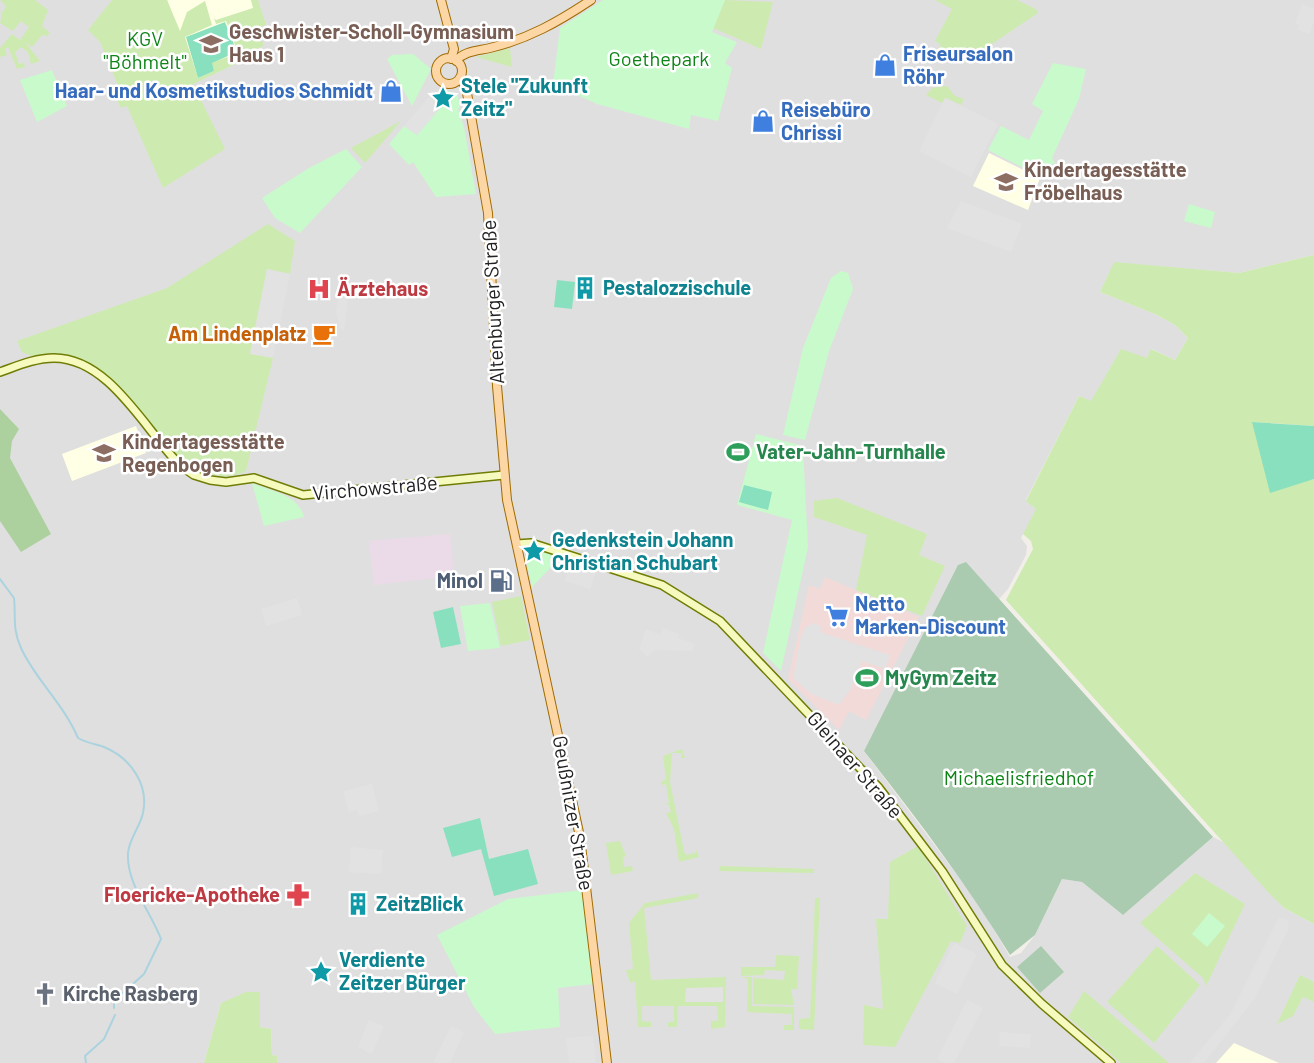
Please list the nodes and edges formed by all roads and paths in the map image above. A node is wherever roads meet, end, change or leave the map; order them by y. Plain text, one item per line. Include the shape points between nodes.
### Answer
1 (441, 0) edge
2 (591, 0) edge
3 (456, 62) junction
4 (461, 76) junction
5 (451, 84) junction
6 (467, 98) junction
7 (0, 372) edge
8 (504, 475) junction
9 (517, 544) junction
10 (607, 1063) edge
11 (1111, 1063) edge

1 - 3 main road
2 - 3 main road via 550,28 512,43 464,54
3 - 4 main road
3 - 5 main road via 442,61 436,71 442,82
4 - 5 main road
4 - 6 main road, Altenburger Straße
5 - 6 main road
6 - 8 main road, Altenburger Straße via 488,213
7 - 8 street, Virchowstraße via 44,359 61,358 82,364 112,386 188,471 216,482 249,477 303,495
8 - 9 main road, Altenburger Straße
9 - 10 main road, Geußnitzer Straße via 580,837
9 - 11 street, Gleinaer Straße via 528,543 662,585 720,621 879,788 942,871 1002,964

